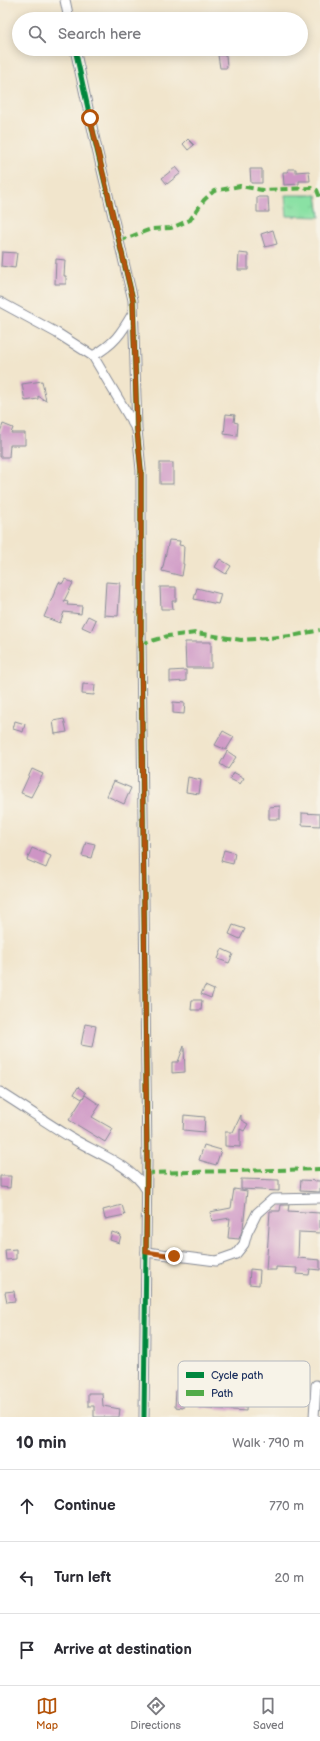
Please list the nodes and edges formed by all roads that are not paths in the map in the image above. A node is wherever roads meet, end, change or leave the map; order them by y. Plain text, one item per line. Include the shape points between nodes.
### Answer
1 (66, 0) edge
2 (68, 12) edge
3 (77, 56) edge
4 (0, 302) edge
5 (134, 312) junction
6 (93, 356) junction
7 (137, 430) junction
8 (0, 1092) edge
9 (147, 1161) junction
10 (132, 1172) junction
11 (146, 1189) junction
12 (320, 1198) edge
13 (146, 1252) junction
14 (316, 1386) dead end
15 (144, 1417) edge
16 (314, 1417) edge

1 - 2 street
3 - 5 street
4 - 6 street
5 - 6 street via 120,336 108,348
5 - 7 street
6 - 7 street
7 - 9 street via 141,470
8 - 10 street via 71,1138
9 - 10 street via 139,1171
9 - 11 street
10 - 11 street
11 - 13 street
12 - 13 street via 273,1199 257,1213 244,1244 236,1254 216,1261
13 - 15 street
14 - 16 street

